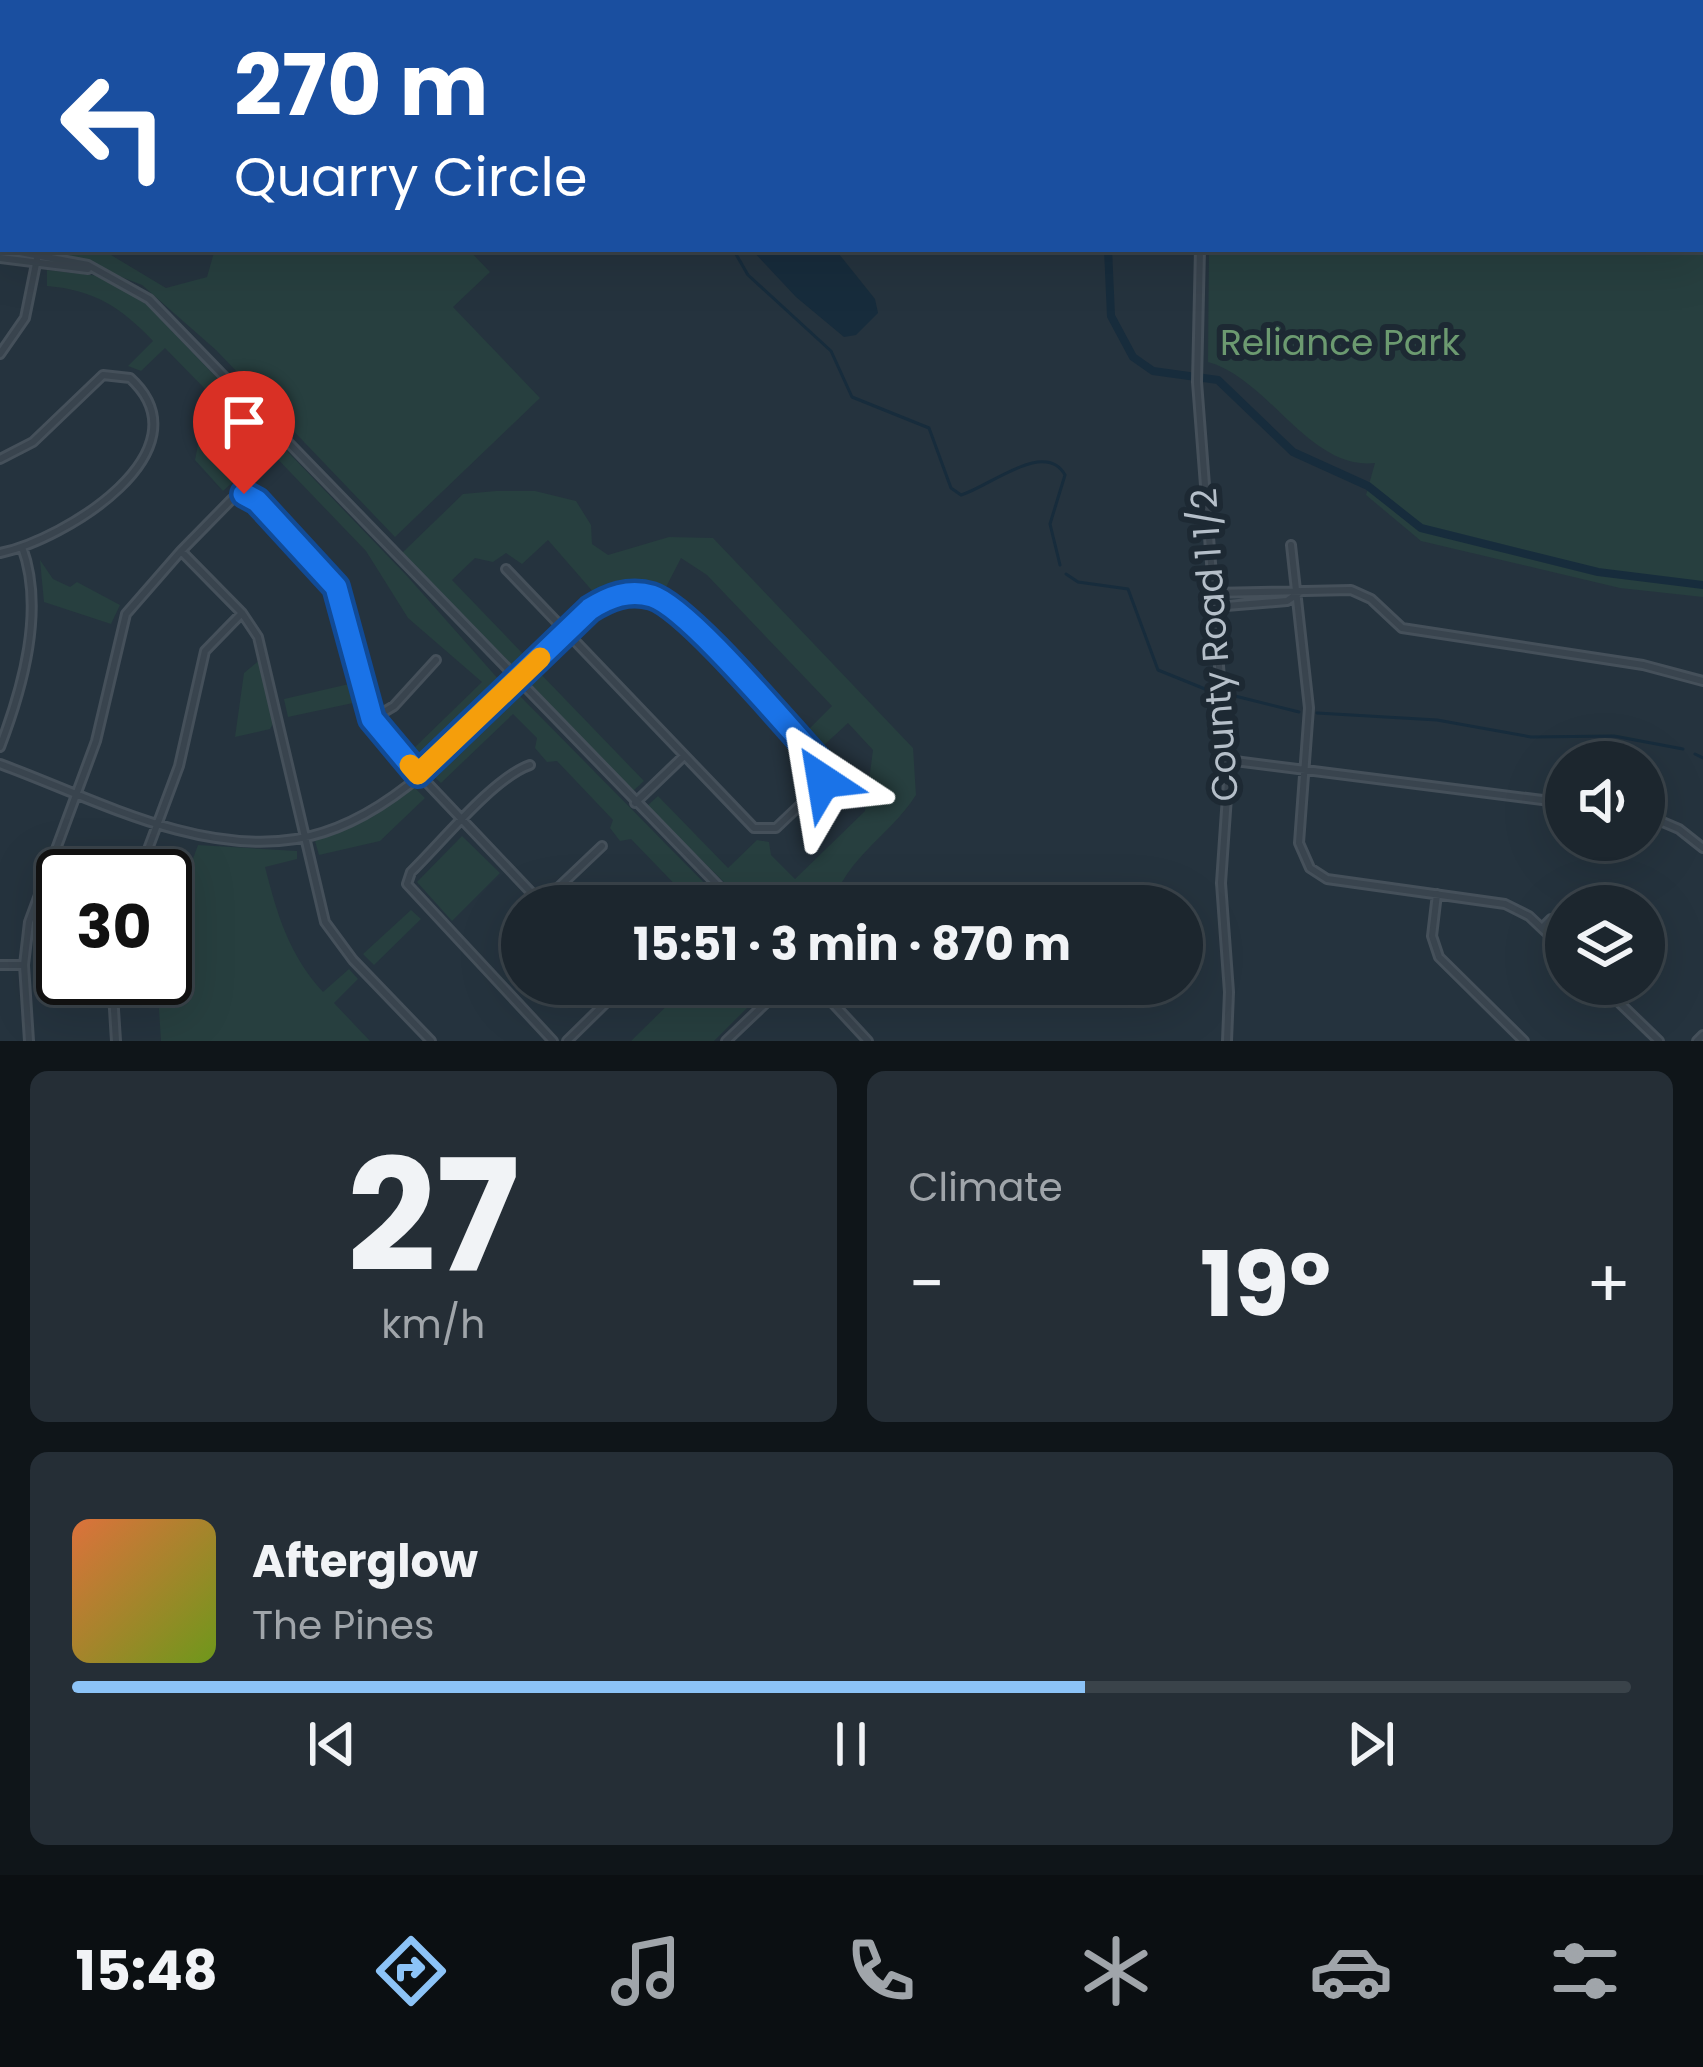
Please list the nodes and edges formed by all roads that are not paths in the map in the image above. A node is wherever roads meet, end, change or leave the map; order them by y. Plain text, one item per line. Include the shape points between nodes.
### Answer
1 (1200, 252) edge
2 (38, 255) edge
3 (0, 258) edge
4 (0, 354) edge
5 (0, 459) edge
6 (1291, 544) dead end
7 (22, 547) junction
8 (181, 550) junction
9 (0, 553) edge
10 (506, 569) dead end
11 (1370, 585) dead end
12 (1300, 592) junction
13 (1213, 593) junction
14 (1365, 595) junction
15 (1214, 607) junction
16 (242, 613) junction
17 (566, 632) junction
18 (436, 660) dead end
19 (516, 680) junction
20 (1703, 681) edge
21 (0, 700) edge
22 (14, 704) junction
23 (372, 719) junction
24 (0, 747) edge
25 (684, 756) junction
26 (1226, 760) junction
27 (0, 764) edge
28 (530, 765) dead end
29 (1306, 769) junction
30 (418, 774) junction
31 (77, 792) junction
32 (1545, 800) edge
33 (634, 803) junction
34 (463, 821) junction
35 (158, 823) junction
36 (1665, 823) edge
37 (304, 837) junction
38 (602, 846) dead end
39 (1703, 848) edge
40 (148, 849) edge
41 (524, 885) edge
42 (563, 885) edge
43 (716, 885) edge
44 (1437, 894) junction
45 (1545, 925) edge
46 (1542, 928) junction
47 (1545, 931) edge
48 (0, 965) edge
49 (24, 965) junction
50 (114, 1005) edge
51 (602, 1005) edge
52 (764, 1005) edge
53 (834, 1005) edge
54 (1622, 1005) edge
55 (29, 1041) edge
56 (116, 1041) edge
57 (431, 1041) edge
58 (553, 1041) edge
59 (567, 1041) edge
60 (726, 1041) edge
61 (868, 1041) edge
62 (1227, 1041) edge
63 (1524, 1041) edge
64 (1659, 1041) edge

1 - 13 street, County Road 1 1/2 via 1197,382
2 - 3 street
2 - 4 street via 25,317
2 - 19 street via 109,274 160,309
5 - 7 street via 33,442 104,376 130,378 154,414 152,445 127,479
6 - 12 street
7 - 9 street
7 - 22 street via 34,594
8 - 16 street
8 - 23 street via 232,499 257,501 336,587
8 - 31 street via 126,614
10 - 17 street
11 - 14 street
12 - 13 street
12 - 14 street
12 - 15 street via 1287,601
12 - 29 street
13 - 15 street, County Road 1 1/2
14 - 20 street via 1402,628
15 - 26 street, County Road 1 1/2
16 - 35 street via 205,651
16 - 37 street via 258,637
17 - 19 street
17 - 25 street
17 - 25 street via 607,598 631,593 665,602 825,771 776,828 761,831
18 - 23 street
19 - 30 street
19 - 33 street
21 - 22 street
22 - 24 street
23 - 30 street
25 - 33 street
26 - 29 street
26 - 62 street, County Road 1 1/2
27 - 31 street
28 - 34 street
29 - 32 street
29 - 44 street via 1299,842 1310,868 1332,880
30 - 34 street
30 - 37 street via 367,812
31 - 35 street
31 - 49 street via 34,907
33 - 43 street
34 - 41 street
34 - 58 street via 410,874 409,890
35 - 37 street via 227,841
35 - 40 street
36 - 39 street
37 - 57 street via 335,938
38 - 42 street
44 - 46 street via 1505,904
44 - 63 street via 1432,936 1439,958
45 - 46 street
46 - 47 street
48 - 49 street
49 - 55 street
50 - 56 street
51 - 59 street
52 - 60 street
53 - 61 street
54 - 64 street

